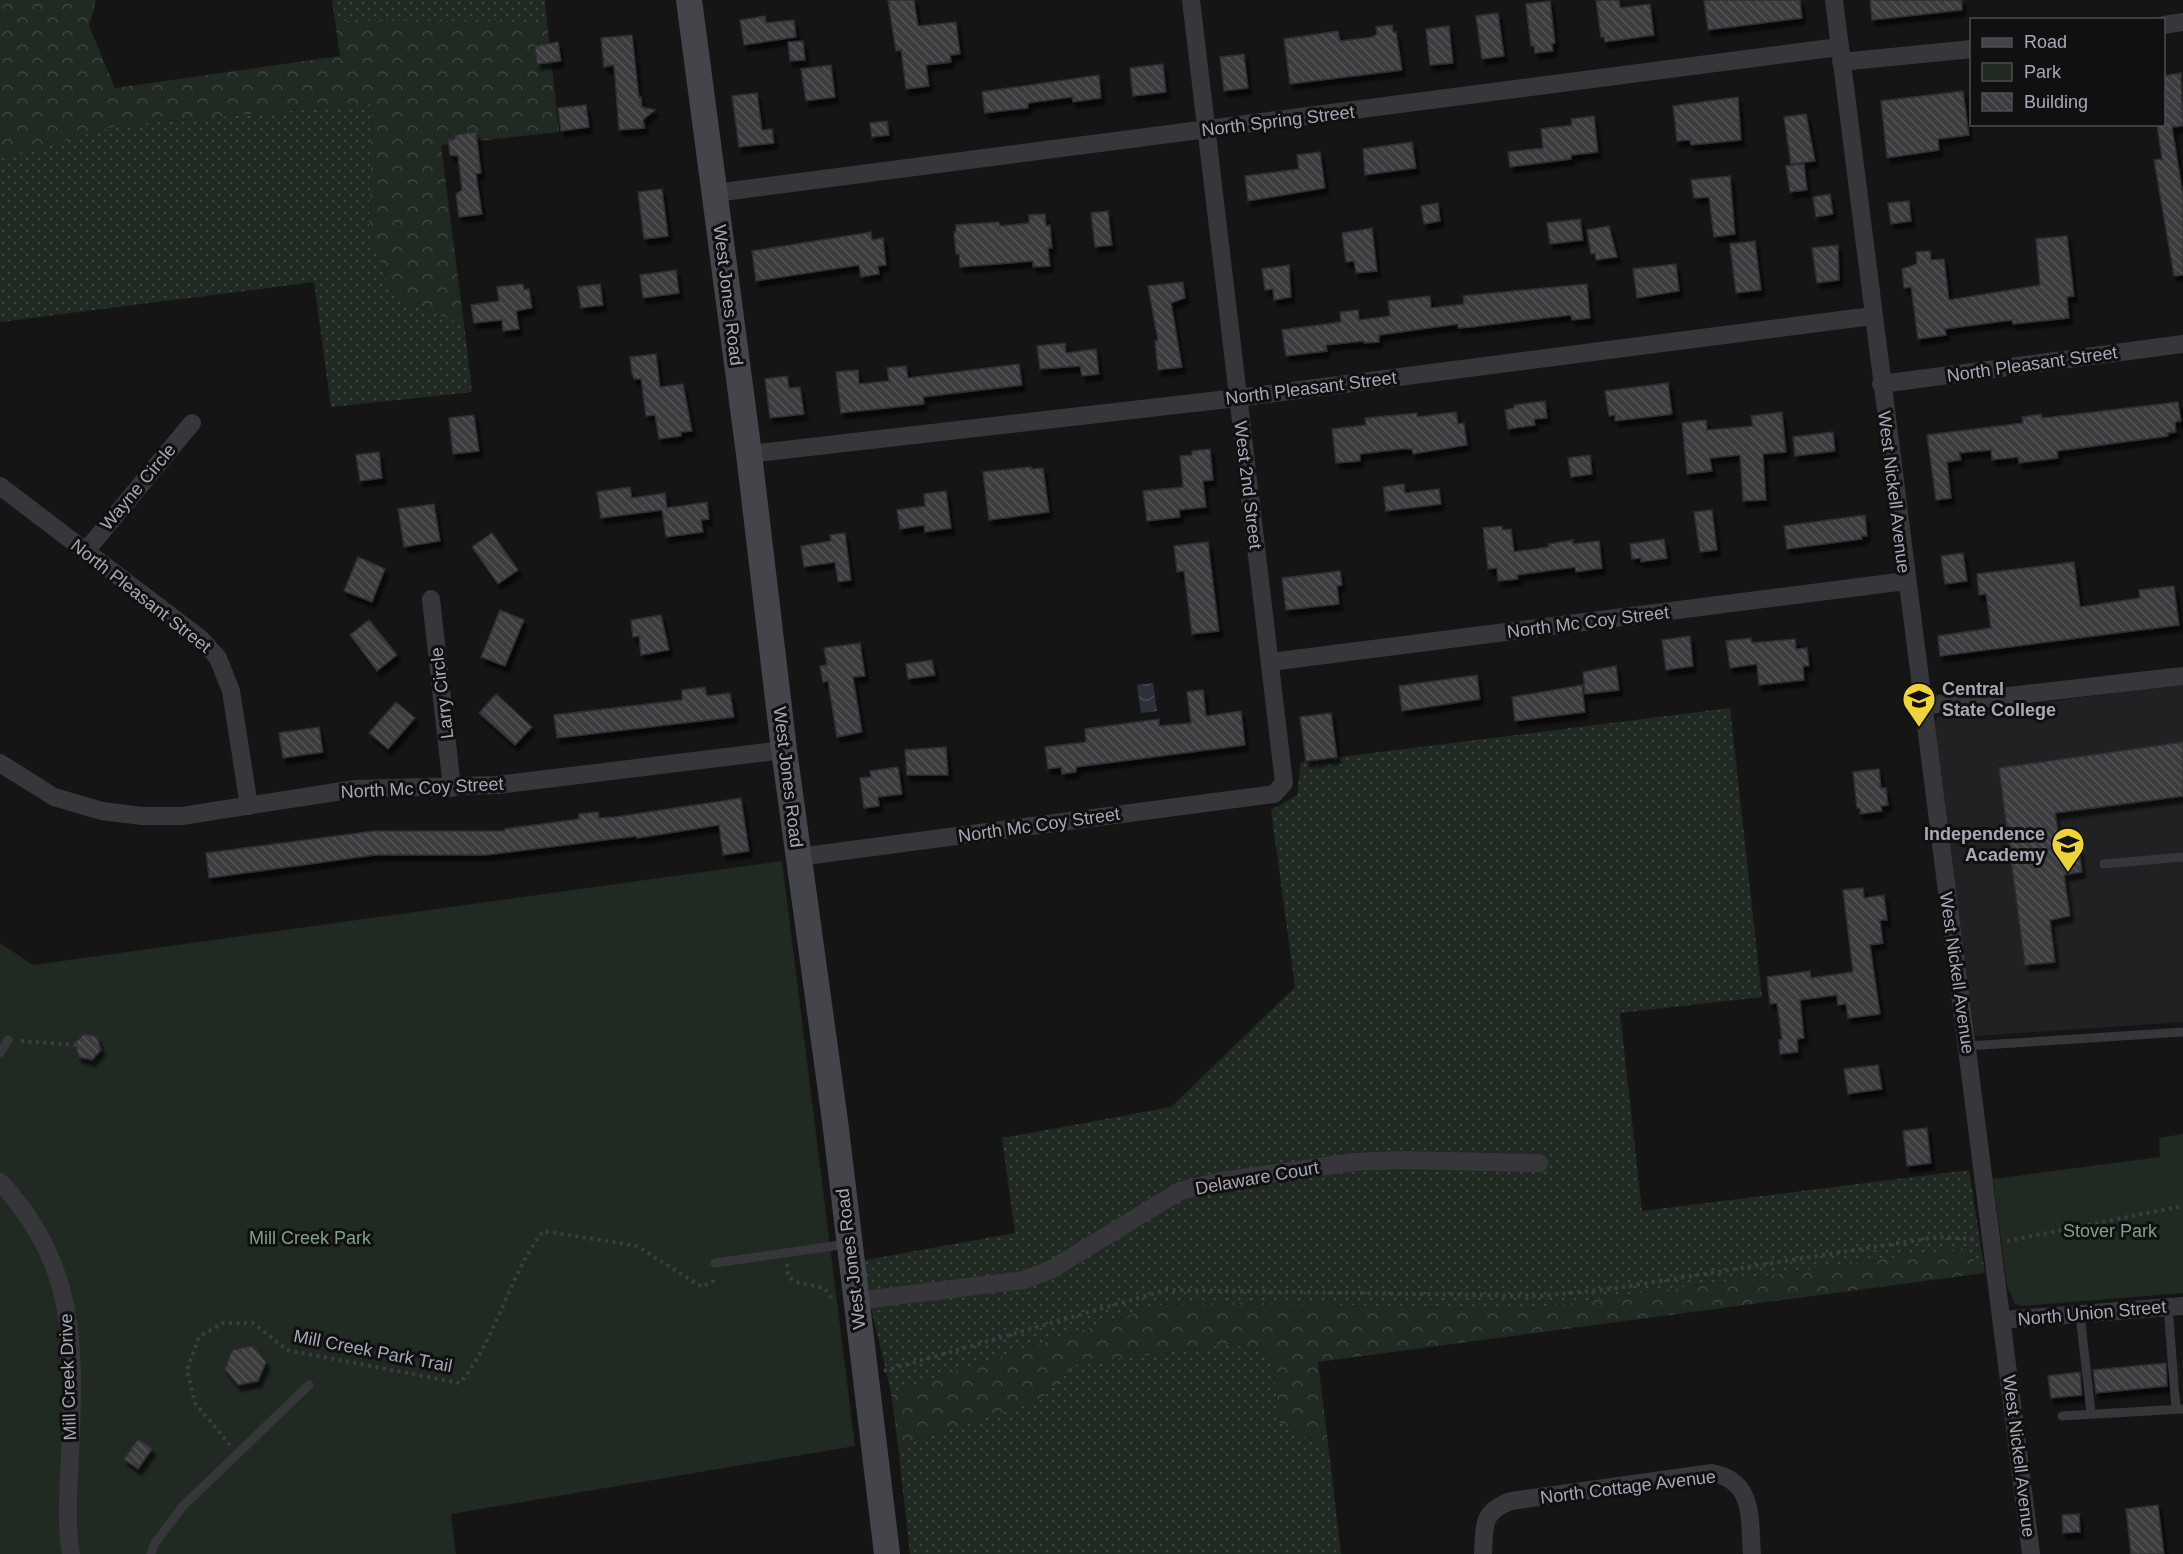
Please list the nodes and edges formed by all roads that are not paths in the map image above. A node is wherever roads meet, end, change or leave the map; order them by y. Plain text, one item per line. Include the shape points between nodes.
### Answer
1 (689, 0) edge
2 (1191, 0) edge
3 (1834, 0) edge
4 (2183, 22) edge
5 (2165, 25) edge
6 (1970, 49) edge
7 (1840, 54) junction
8 (1204, 131) junction
9 (715, 193) junction
10 (1872, 316) junction
11 (2183, 344) edge
12 (1881, 384) junction
13 (1238, 398) junction
14 (192, 423) dead end
15 (749, 454) junction
16 (0, 486) edge
17 (85, 552) junction
18 (1906, 581) junction
19 (431, 599) dead end
20 (1270, 662) junction
21 (2183, 676) edge
22 (1922, 706) junction
23 (784, 750) junction
24 (0, 763) edge
25 (452, 788) junction
26 (1278, 789) joint
27 (249, 806) junction
28 (798, 857) junction
29 (2183, 857) edge
30 (2104, 864) dead end
31 (2183, 1032) edge
32 (8, 1040) road end
33 (1967, 1046) junction
34 (0, 1053) edge
35 (1539, 1163) dead end
36 (0, 1182) edge
37 (849, 1244) junction
38 (715, 1263) road end
39 (847, 1304) junction
40 (2176, 1307) edge
41 (2080, 1314) junction
42 (2002, 1320) junction
43 (309, 1385) dead end
44 (2180, 1409) edge
45 (2091, 1413) junction
46 (2062, 1416) dead end
47 (71, 1554) edge
48 (151, 1554) edge
49 (887, 1554) edge
50 (1483, 1554) edge
51 (1752, 1554) edge
52 (2031, 1554) edge

1 - 9 street, West Jones Road
2 - 8 street, West 2nd Street
3 - 7 street, West Nickell Avenue
4 - 5 street
6 - 7 street, North Spring Street
7 - 8 street, North Spring Street
7 - 10 street, West Nickell Avenue
8 - 9 street, North Spring Street
8 - 13 street, West 2nd Street
9 - 15 street, West Jones Road
10 - 12 street, West Nickell Avenue
10 - 13 street, North Pleasant Street
11 - 12 street, North Pleasant Street
12 - 18 street, West Nickell Avenue
13 - 15 street, North Pleasant Street
13 - 20 street, West 2nd Street
14 - 17 street, Wayne Circle
15 - 23 street, West Jones Road
16 - 17 street, North Pleasant Street
17 - 27 street, North Pleasant Street via 201,639 218,658 231,691
18 - 20 street, North Mc Coy Street
18 - 22 street, West Nickell Avenue
19 - 25 street, Larry Circle
20 - 26 street, West 2nd Street via 1284,770 1284,783
21 - 22 street
22 - 33 street, West Nickell Avenue
23 - 25 street, North Mc Coy Street
23 - 28 street, West Jones Road
24 - 27 street, North Mc Coy Street via 54,797 102,811 182,816
25 - 27 street, North Mc Coy Street via 356,789
26 - 28 street, North Mc Coy Street via 1274,794
28 - 37 street, West Jones Road
29 - 30 lane
31 - 33 lane
32 - 34 lane
33 - 42 street, West Nickell Avenue
35 - 39 street, Delaware Court via 1354,1162 1221,1181 1180,1191 1052,1269 1024,1280
36 - 47 street, Mill Creek Drive via 43,1240 56,1265 63,1292 71,1359
37 - 38 lane
37 - 39 street, West Jones Road
39 - 49 street, West Jones Road via 865,1376
40 - 41 street, North Union Street
40 - 44 lane
41 - 42 street, North Union Street
41 - 45 lane
42 - 52 street, West Nickell Avenue
43 - 48 lane via 183,1506
44 - 45 lane
45 - 46 lane
50 - 51 street, North Cottage Avenue via 1485,1519 1496,1506 1712,1473 1727,1476 1740,1485 1746,1499

